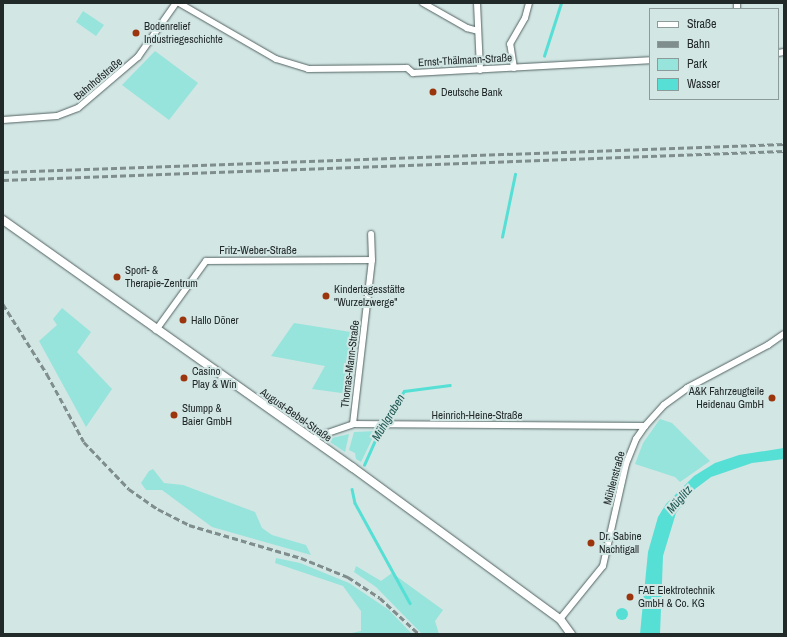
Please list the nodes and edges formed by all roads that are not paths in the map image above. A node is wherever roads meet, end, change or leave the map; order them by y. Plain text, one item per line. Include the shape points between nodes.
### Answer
1 (178, 3) edge
2 (423, 3) edge
3 (477, 3) edge
4 (529, 3) edge
5 (478, 31) junction
6 (649, 60) edge
7 (514, 68) junction
8 (480, 70) junction
9 (3, 120) edge
10 (3, 220) edge
11 (371, 234) dead end
12 (372, 260) junction
13 (156, 330) junction
14 (784, 334) edge
15 (353, 424) junction
16 (645, 426) junction
17 (314, 440) junction
18 (560, 619) junction
19 (571, 634) edge

1 - 8 street, Ernst-Thälmann-Straße via 276,60 294,66 326,70 407,68 413,73
1 - 9 street, Bahnhofstraße via 135,60 78,108 57,116
2 - 5 street
3 - 5 street
4 - 7 street via 525,18 510,44
5 - 8 street
6 - 7 street, Ernst-Thälmann-Straße
7 - 8 street, Ernst-Thälmann-Straße
10 - 13 street, August-Bebel-Straße
11 - 12 street, Thomas-Mann-Straße
12 - 13 street, Fritz-Weber-Straße via 206,261
12 - 15 street, Thomas-Mann-Straße
13 - 17 street, August-Bebel-Straße
14 - 16 street, Mühlenstraße via 687,388 664,405
15 - 16 street, Heinrich-Heine-Straße
15 - 17 street, Heinrich-Heine-Straße via 316,437
16 - 18 street, Mühlenstraße via 626,464 603,566
17 - 18 street, August-Bebel-Straße
18 - 19 street, August-Bebel-Straße

